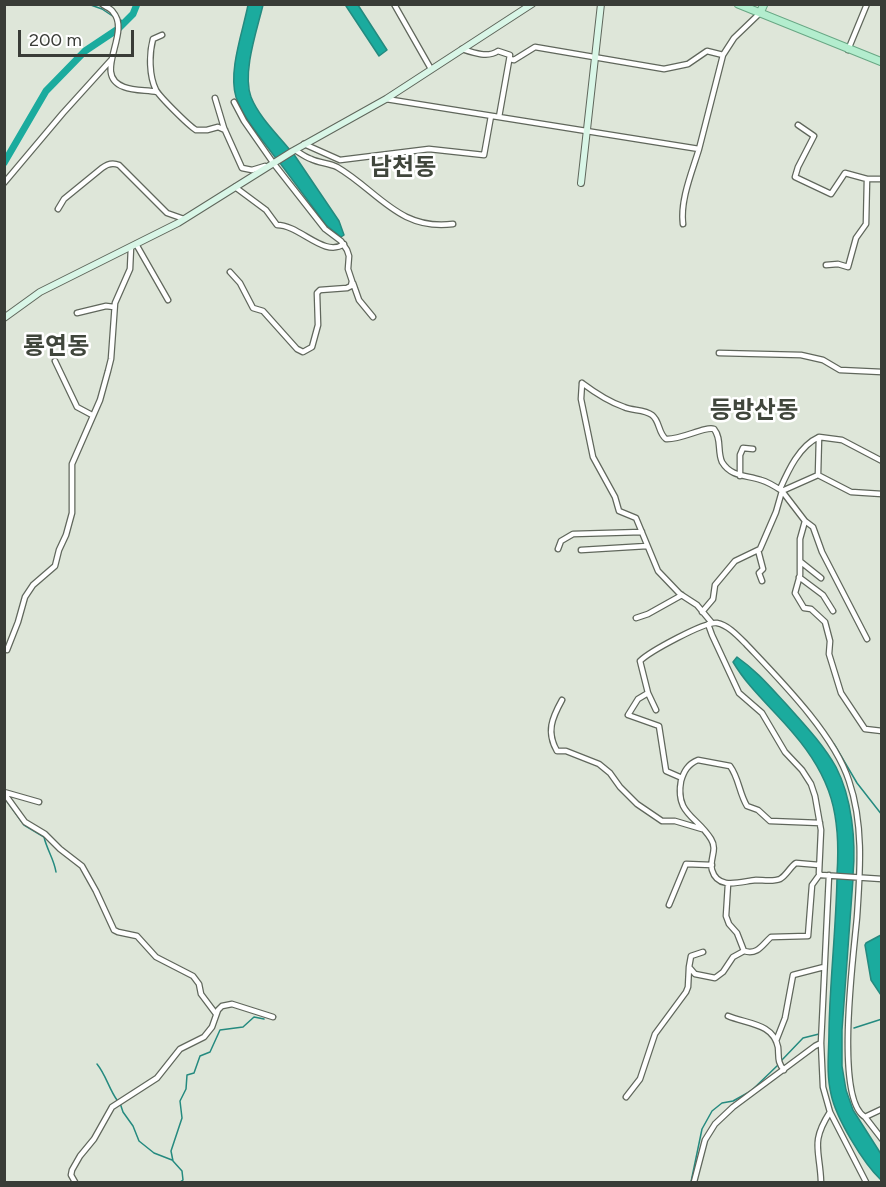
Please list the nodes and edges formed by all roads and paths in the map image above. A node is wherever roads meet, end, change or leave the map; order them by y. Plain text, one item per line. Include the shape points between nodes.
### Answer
1 (102, 4) edge
2 (394, 4) edge
3 (532, 4) edge
4 (601, 4) edge
5 (738, 4) edge
6 (764, 4) edge
7 (867, 4) edge
8 (760, 13) junction
9 (162, 34) dead end
10 (462, 48) junction
11 (849, 50) junction
12 (723, 55) junction
13 (594, 57) junction
14 (510, 59) junction
15 (111, 60) junction
16 (882, 62) edge
17 (431, 69) junction
18 (157, 92) junction
19 (215, 98) dead end
20 (386, 99) junction
21 (234, 102) dead end
22 (491, 116) junction
23 (499, 117) junction
24 (798, 125) dead end
25 (225, 130) junction
26 (587, 131) junction
27 (304, 144) junction
28 (699, 149) junction
29 (294, 150) junction
30 (340, 160) junction
31 (274, 163) junction
32 (336, 166) junction
33 (867, 178) junction
34 (882, 179) edge
35 (4, 183) edge
36 (581, 183) dead end
37 (235, 188) junction
38 (58, 209) dead end
39 (184, 219) junction
40 (682, 224) dead end
41 (453, 225) dead end
42 (344, 244) junction
43 (134, 246) junction
44 (826, 266) dead end
45 (230, 272) dead end
46 (352, 281) junction
47 (168, 300) dead end
48 (114, 307) junction
49 (77, 313) dead end
50 (373, 317) dead end
51 (4, 318) edge
52 (719, 353) dead end
53 (56, 362) dead end
54 (882, 372) edge
55 (92, 415) junction
56 (819, 437) junction
57 (753, 449) dead end
58 (882, 461) edge
59 (818, 475) junction
60 (740, 476) junction
61 (781, 490) junction
62 (882, 494) edge
63 (805, 521) junction
64 (642, 532) junction
65 (646, 546) junction
66 (558, 549) dead end
67 (580, 550) dead end
68 (758, 550) junction
69 (801, 562) junction
70 (799, 577) junction
71 (821, 578) dead end
72 (762, 581) dead end
73 (682, 595) junction
74 (833, 611) dead end
75 (702, 612) junction
76 (636, 618) dead end
77 (710, 624) junction
78 (867, 639) dead end
79 (7, 650) dead end
80 (648, 693) junction
81 (561, 700) dead end
82 (656, 710) dead end
83 (882, 731) edge
84 (682, 778) junction
85 (4, 792) edge
86 (39, 802) dead end
87 (820, 823) junction
88 (705, 830) junction
89 (712, 865) junction
90 (819, 865) junction
91 (820, 874) junction
92 (829, 875) junction
93 (858, 877) junction
94 (882, 879) edge
95 (728, 884) junction
96 (669, 905) dead end
97 (744, 951) junction
98 (703, 952) dead end
99 (689, 967) junction
100 (824, 967) junction
101 (216, 1014) junction
102 (728, 1016) dead end
103 (273, 1017) dead end
104 (776, 1041) junction
105 (821, 1043) junction
106 (784, 1070) junction
107 (626, 1097) dead end
108 (882, 1109) edge
109 (831, 1112) junction
110 (866, 1117) junction
111 (882, 1139) edge
112 (75, 1182) edge
113 (694, 1182) edge
114 (821, 1182) edge
115 (866, 1182) edge

1 - 15 street via 115,14 119,33
2 - 17 street
3 - 10 main road
4 - 13 main road
5 - 8 main road
6 - 8 main road
7 - 11 street
8 - 11 main road
8 - 12 street
9 - 18 street via 153,39 150,51
10 - 14 street via 493,55 498,51 510,55
10 - 17 main road
11 - 16 main road
12 - 13 street via 707,51 688,64 664,69
12 - 28 street
13 - 14 street via 535,47
13 - 26 main road
14 - 23 street
15 - 18 street via 110,72 122,86
15 - 35 street
17 - 20 main road
18 - 25 street via 196,130
19 - 25 street
20 - 22 street
20 - 27 main road
21 - 31 street
22 - 23 street
22 - 30 street via 484,155 429,149
23 - 26 street
24 - 33 street via 814,136 795,177 831,194 845,173
25 - 31 street via 242,168 252,170
26 - 28 street
26 - 36 main road
27 - 29 main road
27 - 30 street
28 - 40 street
29 - 31 main road
29 - 32 street
30 - 32 street
31 - 37 main road
31 - 42 street via 325,230
32 - 41 street via 414,222
33 - 34 street
33 - 44 street via 866,224 856,238 848,267
37 - 39 main road
37 - 42 street via 266,210 277,225 302,233 326,248
38 - 39 street via 64,199 102,168 115,163 167,213
39 - 43 main road
42 - 46 street
43 - 47 street
43 - 48 street via 130,269
43 - 51 main road via 31,296
45 - 46 street via 253,308 263,312 303,352 312,347 317,331 317,293 344,290
46 - 50 street via 359,300
48 - 49 street
48 - 55 street via 111,359
52 - 54 street via 801,354 840,370
53 - 55 street via 77,407
55 - 79 street via 72,464 72,513 55,566 25,597
56 - 58 street via 842,440
56 - 59 street
56 - 61 street via 786,472
57 - 60 street via 743,448 740,453
59 - 61 street
59 - 62 street via 851,492
60 - 61 street via 764,481
60 - 64 street via 723,462 714,429 666,439 654,416 616,404 582,383 581,399 594,461 619,511 636,518
61 - 63 street
61 - 68 street via 776,512
63 - 69 street via 800,539
63 - 78 street via 813,527
64 - 65 street
64 - 66 street via 573,534 561,541
65 - 67 street
65 - 73 street via 658,571
68 - 72 street
68 - 75 street via 735,561
69 - 70 street
69 - 71 street
70 - 74 street via 823,595
70 - 83 street via 795,593 804,608 811,609 827,628 829,654 843,697 865,729
73 - 75 street
73 - 76 street
75 - 77 street
77 - 80 street via 654,650 640,661
77 - 87 street via 739,693 762,713 785,752 808,778
77 - 93 street via 722,624 765,664 813,720 843,765 858,821
80 - 82 street
80 - 84 street via 638,699 628,714 659,726 666,771
81 - 88 street via 553,717 551,739 557,751 599,764 637,804 662,821
84 - 87 street via 687,767 698,760 730,766 747,806 770,822
84 - 88 street via 682,807
85 - 86 street
85 - 101 street via 25,822 82,866 114,930 137,936 156,957 193,976
87 - 90 street
88 - 89 street via 715,848
89 - 95 street via 719,880
89 - 96 street via 686,864
90 - 91 street
90 - 95 street via 796,863 780,879
91 - 92 street
91 - 97 street via 812,885 809,935 774,936 757,951
92 - 93 street
92 - 100 street
93 - 94 street
93 - 110 street via 848,1069 853,1098
95 - 97 street via 726,916
97 - 99 street via 733,957 715,978 695,974
98 - 99 street via 691,956
99 - 107 street via 686,992 655,1034 640,1080
100 - 104 street via 793,975
100 - 105 street
101 - 103 street via 227,1004
101 - 112 street via 204,1037 180,1049 157,1078 112,1107 72,1170
102 - 104 street via 767,1028
104 - 106 street
105 - 106 street
105 - 109 street via 823,1087
106 - 113 street via 715,1124 705,1140
108 - 110 street
109 - 114 street via 817,1138
109 - 115 street
110 - 111 street

